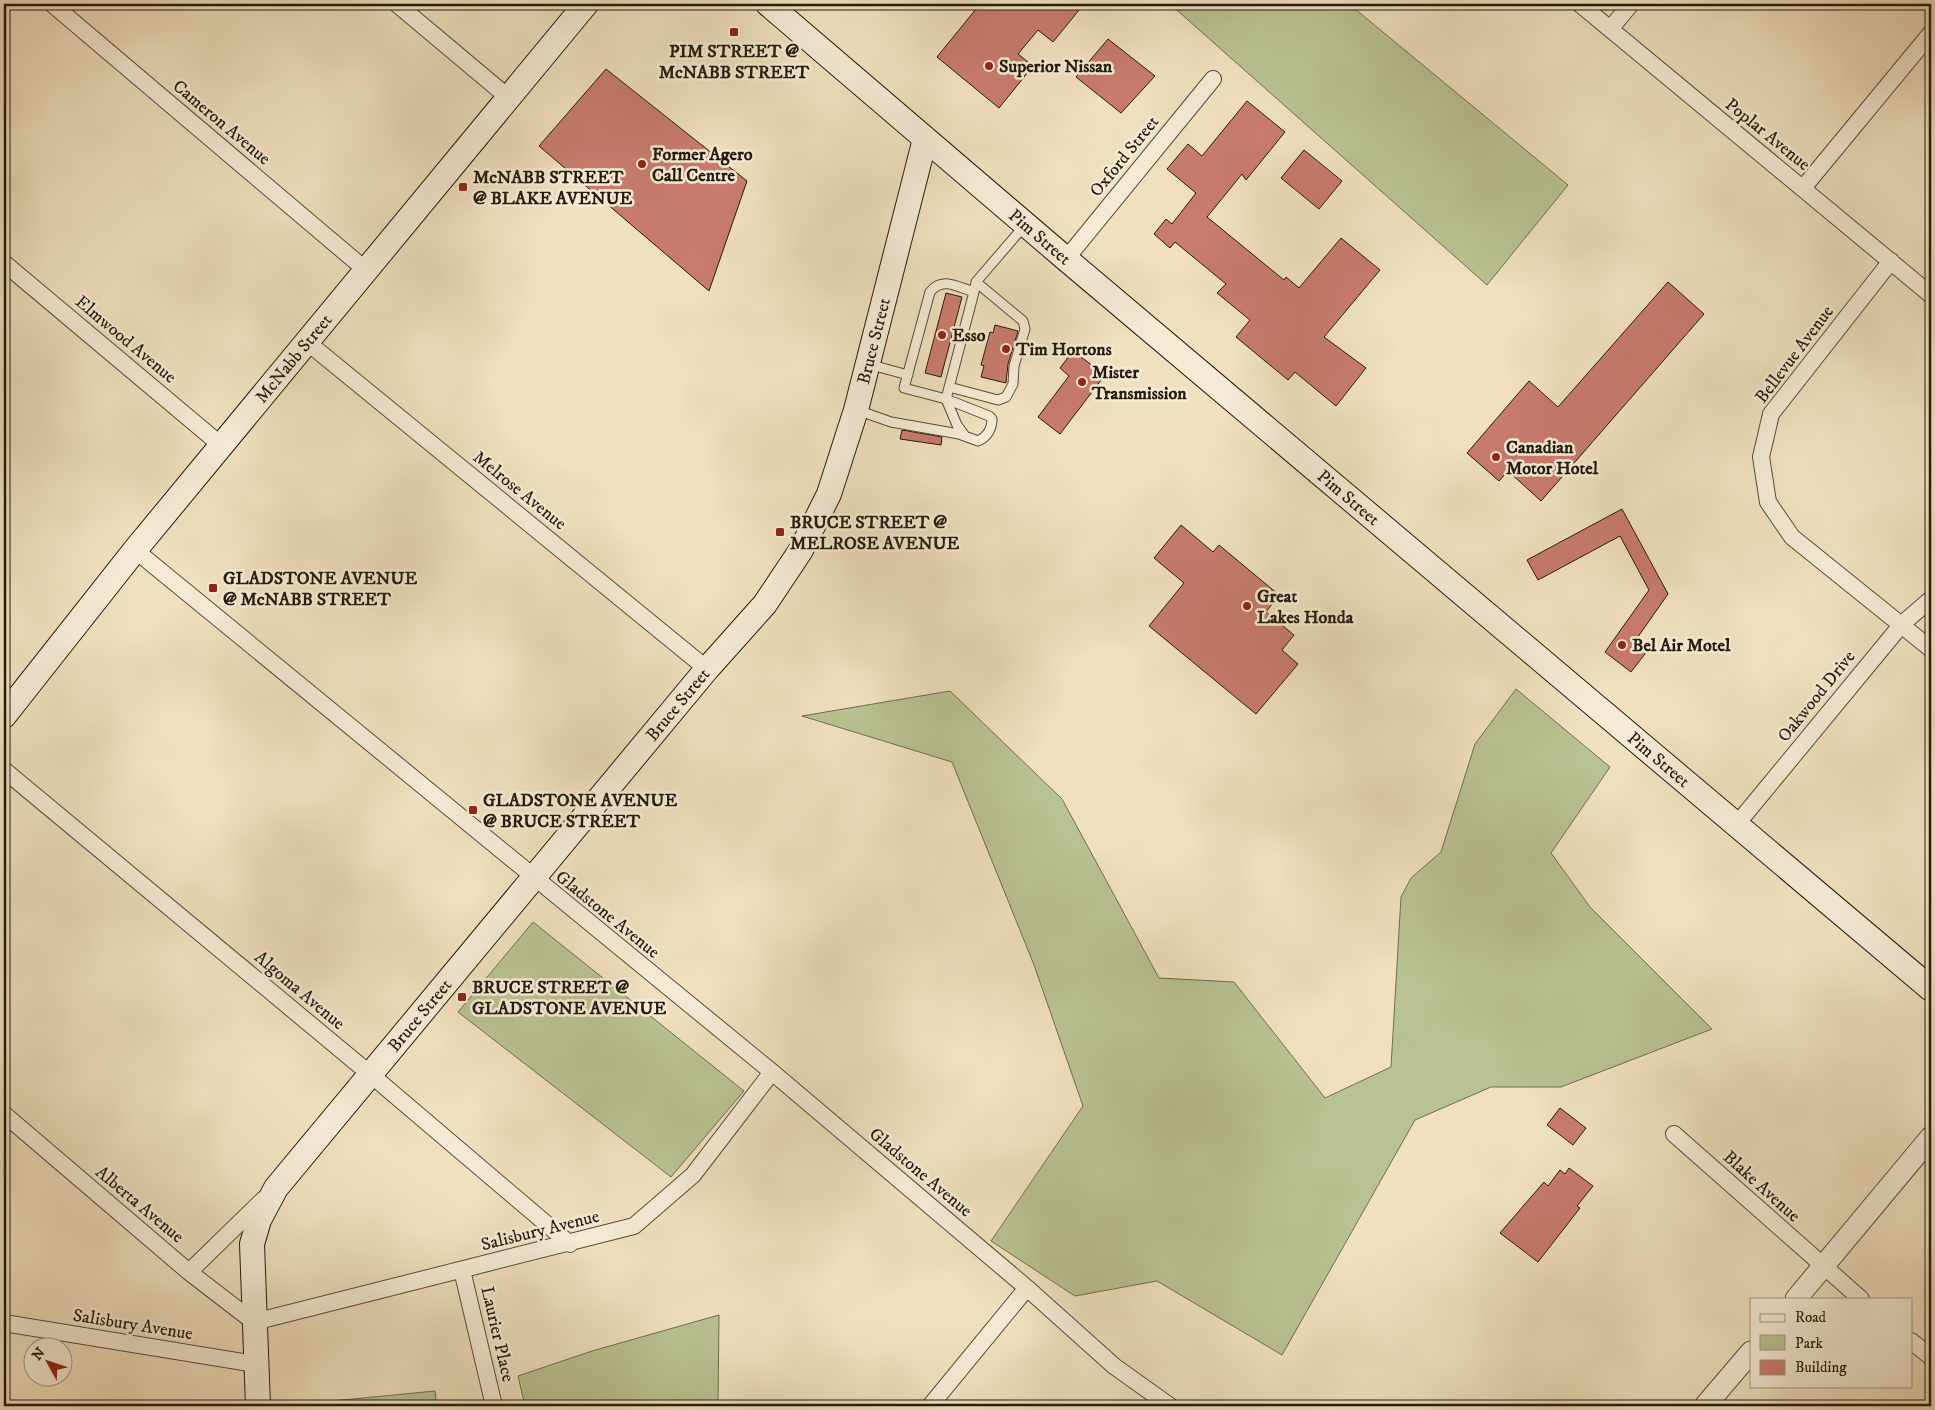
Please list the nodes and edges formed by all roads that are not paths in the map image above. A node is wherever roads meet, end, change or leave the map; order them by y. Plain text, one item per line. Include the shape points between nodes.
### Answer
1 (52, 4) edge
2 (397, 4) edge
3 (586, 4) edge
4 (768, 4) edge
5 (1580, 4) edge
6 (1630, 4) edge
7 (1610, 29) junction
8 (1931, 33) edge
9 (1213, 79) dead end
10 (509, 98) junction
11 (925, 138) junction
12 (1803, 188) junction
13 (1026, 225) junction
14 (1066, 259) junction
15 (1891, 261) junction
16 (4, 264) edge
17 (367, 271) junction
18 (976, 282) junction
19 (974, 292) junction
20 (1931, 295) edge
21 (308, 342) junction
22 (868, 364) junction
23 (908, 375) junction
24 (949, 387) junction
25 (946, 399) junction
26 (856, 410) junction
27 (965, 436) junction
28 (222, 446) junction
29 (135, 550) junction
30 (1931, 599) edge
31 (1902, 624) junction
32 (1931, 649) edge
33 (707, 669) junction
34 (4, 716) edge
35 (4, 770) edge
36 (1737, 824) junction
37 (534, 880) junction
38 (1931, 990) edge
39 (772, 1072) junction
40 (370, 1074) junction
41 (4, 1114) edge
42 (1674, 1134) dead end
43 (1931, 1137) edge
44 (276, 1188) junction
45 (570, 1244) junction
46 (1823, 1268) junction
47 (462, 1270) junction
48 (189, 1272) junction
49 (1027, 1288) junction
50 (1797, 1298) edge
51 (1859, 1298) edge
52 (254, 1322) junction
53 (4, 1323) edge
54 (1912, 1342) edge
55 (1750, 1353) edge
56 (1931, 1357) edge
57 (256, 1364) junction
58 (258, 1406) edge
59 (494, 1406) edge
60 (930, 1406) edge
61 (1170, 1406) edge
62 (1705, 1406) edge

1 - 17 street, Cameron Avenue
2 - 10 street
3 - 10 main road, McNabb Street
4 - 11 main road, Pim Street
5 - 7 street, Poplar Avenue
6 - 7 street
7 - 12 street, Poplar Avenue
8 - 12 street
9 - 14 street, Oxford Street
10 - 17 main road, McNabb Street
11 - 13 main road, Pim Street
11 - 22 main road, Bruce Street
12 - 15 street, Poplar Avenue
13 - 14 main road, Pim Street
13 - 18 lane
14 - 36 main road, Pim Street
15 - 20 street, Poplar Avenue
15 - 31 street, Bellevue Avenue via 1771,414 1760,457 1768,502 1792,538
16 - 28 street, Elmwood Avenue
17 - 21 main road, McNabb Street
18 - 19 lane
18 - 24 lane via 1023,321 1025,329 1014,366 1013,384 1006,397 998,400
19 - 23 lane via 947,283 935,285 930,292
19 - 24 lane
21 - 28 main road, McNabb Street
21 - 33 street, Melrose Avenue
22 - 23 lane
22 - 26 main road, Bruce Street
23 - 25 lane via 904,388
24 - 25 lane
25 - 27 lane
25 - 27 lane via 983,412 992,419 991,429 982,439 978,441
26 - 27 lane via 891,422
26 - 33 main road, Bruce Street via 829,494 801,550 765,604
28 - 29 main road, McNabb Street
29 - 34 main road, McNabb Street
29 - 37 street, Gladstone Avenue
30 - 31 street, Oakwood Drive
31 - 32 street, Bellevue Avenue
31 - 36 street, Oakwood Drive
33 - 37 main road, Bruce Street
35 - 40 street, Algoma Avenue
36 - 38 main road, Pim Street
37 - 39 street, Gladstone Avenue
37 - 40 main road, Bruce Street
39 - 45 street, Salisbury Avenue via 693,1176 634,1226
39 - 49 street, Gladstone Avenue
40 - 44 main road, Bruce Street
40 - 45 street, Algoma Avenue
41 - 48 street, Alberta Avenue
42 - 46 street, Blake Avenue
43 - 46 street
44 - 48 street, Bruce Street
44 - 52 main road, Bruce Street via 259,1220 252,1244
45 - 47 street, Salisbury Avenue
46 - 50 street
46 - 51 street, Blake Avenue
47 - 52 street, Salisbury Avenue
47 - 59 street, Laurier Place
48 - 52 street, Alberta Avenue
49 - 60 street
49 - 61 street, Gladstone Avenue via 1114,1366
52 - 57 main road, Bruce Street
53 - 57 street, Salisbury Avenue
54 - 56 street
55 - 62 street
57 - 58 main road, Bruce Street

